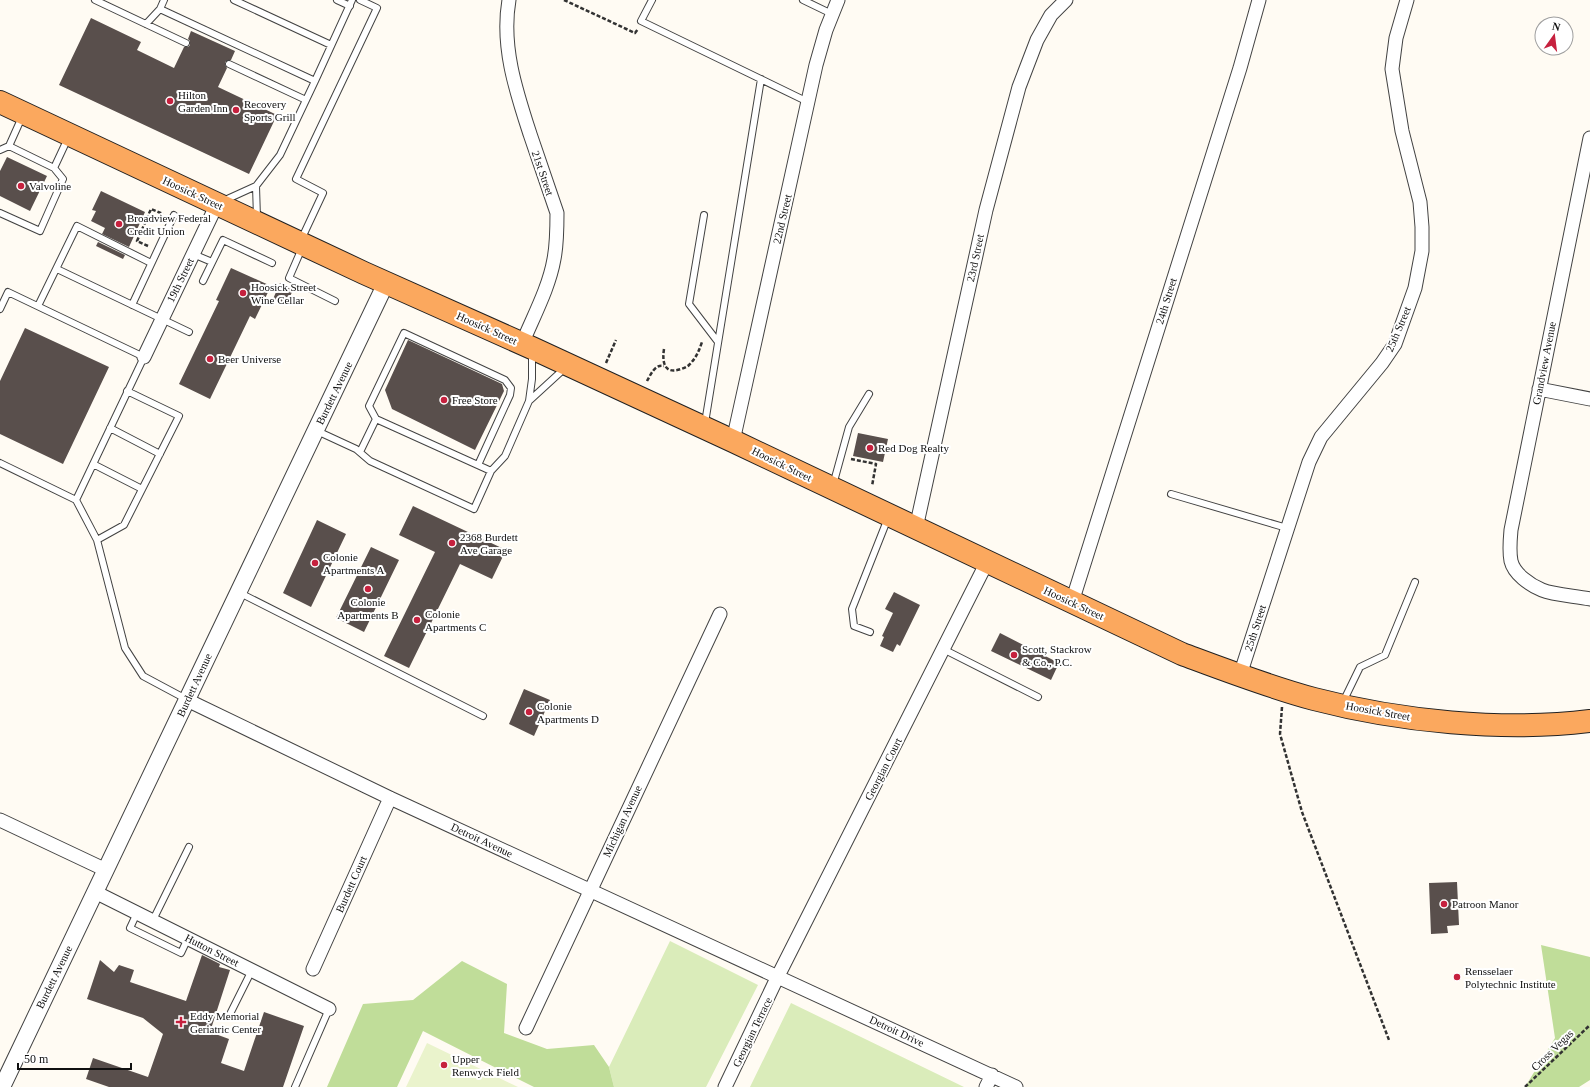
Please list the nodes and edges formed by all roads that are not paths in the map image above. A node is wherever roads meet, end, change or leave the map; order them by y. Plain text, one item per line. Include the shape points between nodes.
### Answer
1 (95, 0) edge
2 (164, 0) edge
3 (234, 0) edge
4 (337, 0) edge
5 (360, 0) edge
6 (509, 0) edge
7 (652, 0) edge
8 (803, 0) edge
9 (838, 0) edge
10 (1066, 0) edge
11 (1259, 0) edge
12 (1407, 0) edge
13 (351, 3) edge
14 (160, 8) junction
15 (832, 14) junction
16 (146, 24) junction
17 (186, 43) dead end
18 (331, 45) junction
19 (229, 64) dead end
20 (761, 79) junction
21 (315, 81) junction
22 (306, 100) junction
23 (0, 102) edge
24 (808, 102) junction
25 (24, 114) junction
26 (69, 135) junction
27 (1590, 138) edge
28 (9, 146) junction
29 (0, 150) edge
30 (54, 168) junction
31 (256, 186) junction
32 (217, 204) junction
33 (0, 213) edge
34 (174, 215) dead end
35 (704, 215) dead end
36 (257, 223) junction
37 (302, 244) junction
38 (193, 254) junction
39 (212, 262) junction
40 (151, 263) junction
41 (272, 263) dead end
42 (57, 268) junction
43 (203, 281) dead end
44 (386, 283) junction
45 (335, 301) dead end
46 (132, 305) junction
47 (38, 306) junction
48 (0, 309) edge
49 (162, 319) junction
50 (189, 332) dead end
51 (718, 342) junction
52 (527, 346) junction
53 (144, 357) junction
54 (568, 365) junction
55 (1539, 388) junction
56 (127, 391) junction
57 (869, 394) dead end
58 (1590, 399) edge
59 (530, 401) junction
60 (376, 419) junction
61 (110, 428) junction
62 (704, 428) junction
63 (316, 430) junction
64 (733, 441) junction
65 (360, 452) junction
66 (160, 454) junction
67 (0, 463) edge
68 (93, 464) junction
69 (478, 465) junction
70 (491, 471) junction
71 (142, 488) junction
72 (832, 488) junction
73 (1171, 494) dead end
74 (76, 500) junction
75 (889, 515) junction
76 (916, 528) junction
77 (1287, 528) junction
78 (97, 540) junction
79 (987, 562) junction
80 (1415, 582) dead end
81 (238, 592) junction
82 (1590, 599) edge
83 (1072, 602) junction
84 (720, 614) dead end
85 (870, 632) dead end
86 (944, 649) junction
87 (1240, 675) junction
88 (1038, 697) dead end
89 (187, 700) junction
90 (1341, 705) junction
91 (483, 716) dead end
92 (1590, 721) edge
93 (390, 798) junction
94 (0, 820) edge
95 (189, 847) dead end
96 (106, 870) junction
97 (590, 889) junction
98 (95, 892) junction
99 (137, 913) junction
100 (153, 920) junction
101 (188, 938) junction
102 (313, 969) dead end
103 (252, 970) junction
104 (778, 976) junction
105 (329, 1009) joint
106 (229, 1016) dead end
107 (526, 1028) dead end
108 (992, 1075) junction
109 (2, 1087) edge
110 (295, 1087) edge
111 (725, 1087) edge
112 (986, 1087) edge
113 (1016, 1087) edge

1 - 16 lane
2 - 14 lane
3 - 18 lane
4 - 13 lane
5 - 37 lane via 377,8 296,179 324,193
6 - 52 street, 21st Street via 506,13 507,45 514,87 557,212 554,260
7 - 20 lane via 642,22
8 - 15 lane
9 - 15 street, 22nd Street
10 - 76 street, 23rd Street via 1051,15 1037,40 1019,87 986,210
11 - 83 street, 24th Street via 1240,68
12 - 77 street, 25th Street via 1396,38 1392,69 1402,131 1420,202 1422,221 1422,250 1415,288 1395,344 1321,436 1309,462
13 - 18 lane
14 - 16 lane
14 - 21 lane
15 - 24 street, 22nd Street
16 - 17 lane
18 - 21 lane
19 - 22 lane
20 - 24 lane
20 - 51 lane
21 - 22 lane
22 - 31 lane via 280,155
23 - 25 highway, Hoosick Street
24 - 64 street, 22nd Street
25 - 26 highway, Hoosick Street
25 - 28 lane
26 - 30 lane
26 - 32 highway, Hoosick Street
27 - 55 street, Grandview Avenue
28 - 29 lane
28 - 30 lane
30 - 33 lane via 63,179 40,231
31 - 32 lane
31 - 36 lane
32 - 36 highway, Hoosick Street
32 - 38 street, 19th Street
34 - 40 lane
35 - 51 lane via 689,304
36 - 37 highway, Hoosick Street
37 - 44 highway, Hoosick Street
37 - 45 lane via 289,278
38 - 39 lane
38 - 49 street, 19th Street
39 - 41 lane via 223,240
39 - 43 lane
40 - 42 lane via 77,226
40 - 46 lane
42 - 46 lane
42 - 47 lane
44 - 52 highway, Hoosick Street
44 - 63 street, Burdett Avenue
46 - 49 lane
47 - 48 lane via 8,292
47 - 53 lane
49 - 50 lane
49 - 53 street, 19th Street
51 - 62 lane
52 - 54 highway, Hoosick Street
52 - 59 lane via 532,379
53 - 56 lane
54 - 59 lane
54 - 62 highway, Hoosick Street
55 - 58 street
55 - 82 street, Grandview Avenue via 1511,530 1511,562 1518,574 1542,590
56 - 61 lane
56 - 66 lane via 179,416
57 - 72 lane via 849,427
59 - 70 lane via 505,456
60 - 65 lane
60 - 69 lane
60 - 69 lane via 369,406 404,333 506,380 511,388
61 - 66 lane
61 - 68 lane
62 - 64 highway, Hoosick Street
63 - 65 lane
63 - 81 street, Burdett Avenue
64 - 72 highway, Hoosick Street
65 - 70 lane via 370,461 474,509
66 - 71 lane
67 - 74 lane
68 - 71 lane
68 - 74 lane
69 - 70 lane
71 - 78 lane via 124,525
72 - 75 highway, Hoosick Street
73 - 77 lane
74 - 78 lane
75 - 76 highway, Hoosick Street
75 - 85 lane via 852,609 854,626
76 - 79 highway, Hoosick Street
77 - 87 street, 25th Street
78 - 89 lane via 125,648 143,676
79 - 83 highway, Hoosick Street
79 - 86 street, Georgian Court
80 - 90 lane via 1385,655 1360,668
81 - 89 street, Burdett Avenue
81 - 91 lane
83 - 87 highway, Hoosick Street via 1182,654
84 - 97 street, Michigan Avenue
86 - 88 lane
86 - 104 street, Georgian Court
87 - 90 highway, Hoosick Street
89 - 93 street, Detroit Avenue
89 - 96 street, Burdett Avenue
90 - 92 highway, Hoosick Street via 1436,721 1502,725 1569,724
93 - 97 street, Detroit Avenue
93 - 102 street, Burdett Court
94 - 96 street
95 - 100 lane
96 - 98 street, Burdett Avenue
97 - 104 street, Detroit Avenue
97 - 107 street, Michigan Avenue
98 - 99 street, Hutton Street
98 - 109 street, Burdett Avenue
99 - 100 street, Hutton Street
99 - 101 lane via 130,928 142,934 181,953
100 - 101 street, Hutton Street
101 - 103 street, Hutton Street
103 - 105 street, Hutton Street
103 - 106 lane
104 - 108 street, Detroit Drive
104 - 111 street, Georgian Terrace
105 - 110 lane
108 - 112 street
108 - 113 street, Detroit Drive

